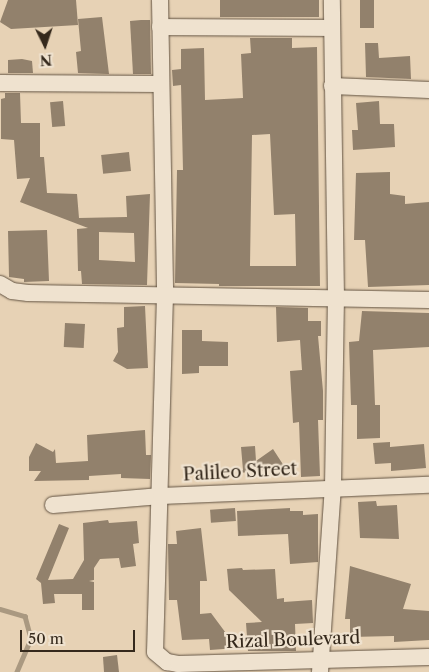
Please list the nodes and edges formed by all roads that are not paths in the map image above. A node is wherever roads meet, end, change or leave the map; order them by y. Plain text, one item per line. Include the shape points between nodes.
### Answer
1 (160, 0) edge
2 (332, 0) edge
3 (160, 27) junction
4 (332, 28) junction
5 (0, 83) edge
6 (160, 84) junction
7 (332, 86) junction
8 (429, 90) edge
9 (0, 284) edge
10 (165, 295) junction
11 (336, 299) junction
12 (429, 300) edge
13 (429, 485) edge
14 (333, 487) junction
15 (161, 496) junction
16 (53, 505) dead end
17 (429, 657) edge
18 (321, 665) edge

1 - 3 street
2 - 4 street
3 - 4 street
3 - 6 street
4 - 7 street
5 - 6 street
6 - 10 street
7 - 8 street
7 - 11 street
9 - 10 street via 12,291 28,293
10 - 11 street
10 - 15 street
11 - 12 street
11 - 14 street
13 - 14 street, Palileo Street
14 - 15 street, Palileo Street
14 - 18 street
15 - 16 street, Palileo Street
15 - 18 street, Rizal Boulevard via 154,637 159,657 178,664
17 - 18 street, Rizal Boulevard

